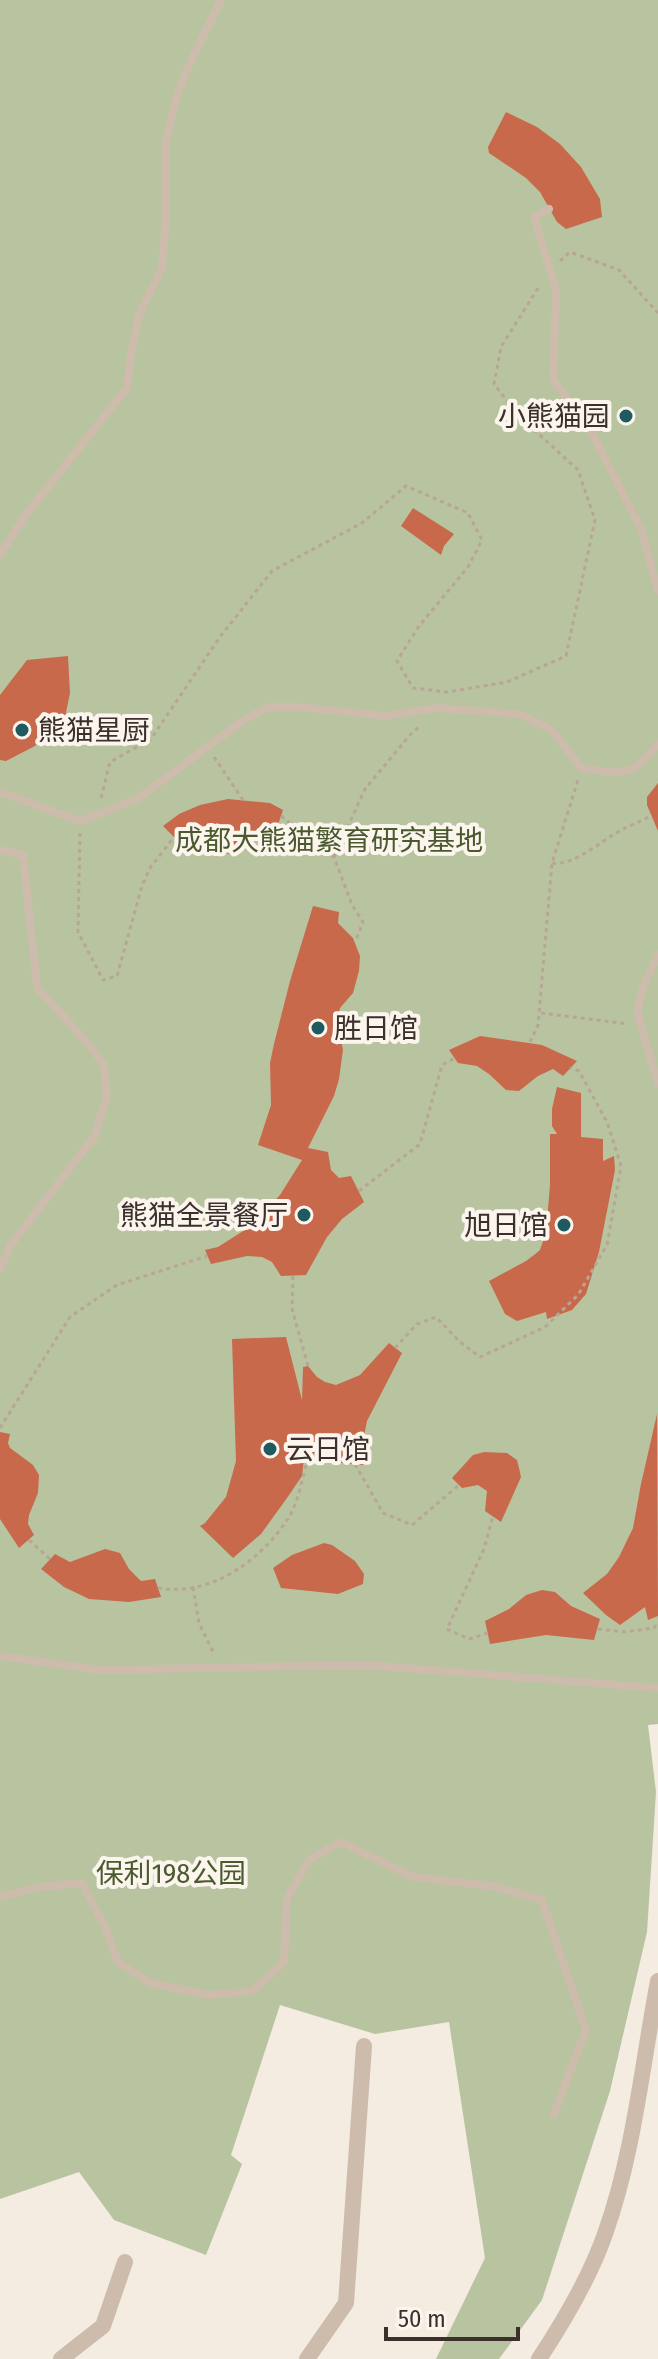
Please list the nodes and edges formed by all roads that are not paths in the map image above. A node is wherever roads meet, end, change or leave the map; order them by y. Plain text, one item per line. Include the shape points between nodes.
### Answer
1 (221, 0) edge
2 (549, 209) dead end
3 (0, 555) edge
4 (658, 591) edge
5 (658, 744) edge
6 (0, 792) edge
7 (0, 850) edge
8 (658, 955) edge
9 (658, 1083) edge
10 (0, 1269) edge
11 (0, 1656) edge
12 (658, 1688) edge
13 (0, 1897) edge
14 (658, 1981) edge
15 (364, 2046) dead end
16 (554, 2114) dead end
17 (125, 2262) dead end
18 (61, 2359) edge
19 (307, 2359) edge
20 (539, 2359) edge

1 - 3 lane via 177,95 166,141 162,268 139,315 127,388
2 - 4 lane via 534,217 556,290 553,379 593,435 642,531
5 - 6 lane via 643,764 619,774 581,768 552,730 519,714 437,708 385,716 268,707 139,798 80,821
7 - 10 lane via 23,855 37,987 104,1065 107,1096 94,1137 10,1246
8 - 9 lane via 637,1012
11 - 12 lane via 99,1670 367,1665
13 - 16 lane via 82,1883 118,1962 150,1983 209,1995 253,1991 284,1962 287,1898 309,1860 341,1842 413,1877 492,1886 542,1900 586,2030
14 - 20 street via 628,2156 605,2236 566,2319
15 - 19 street via 346,2303
17 - 18 street via 103,2326

